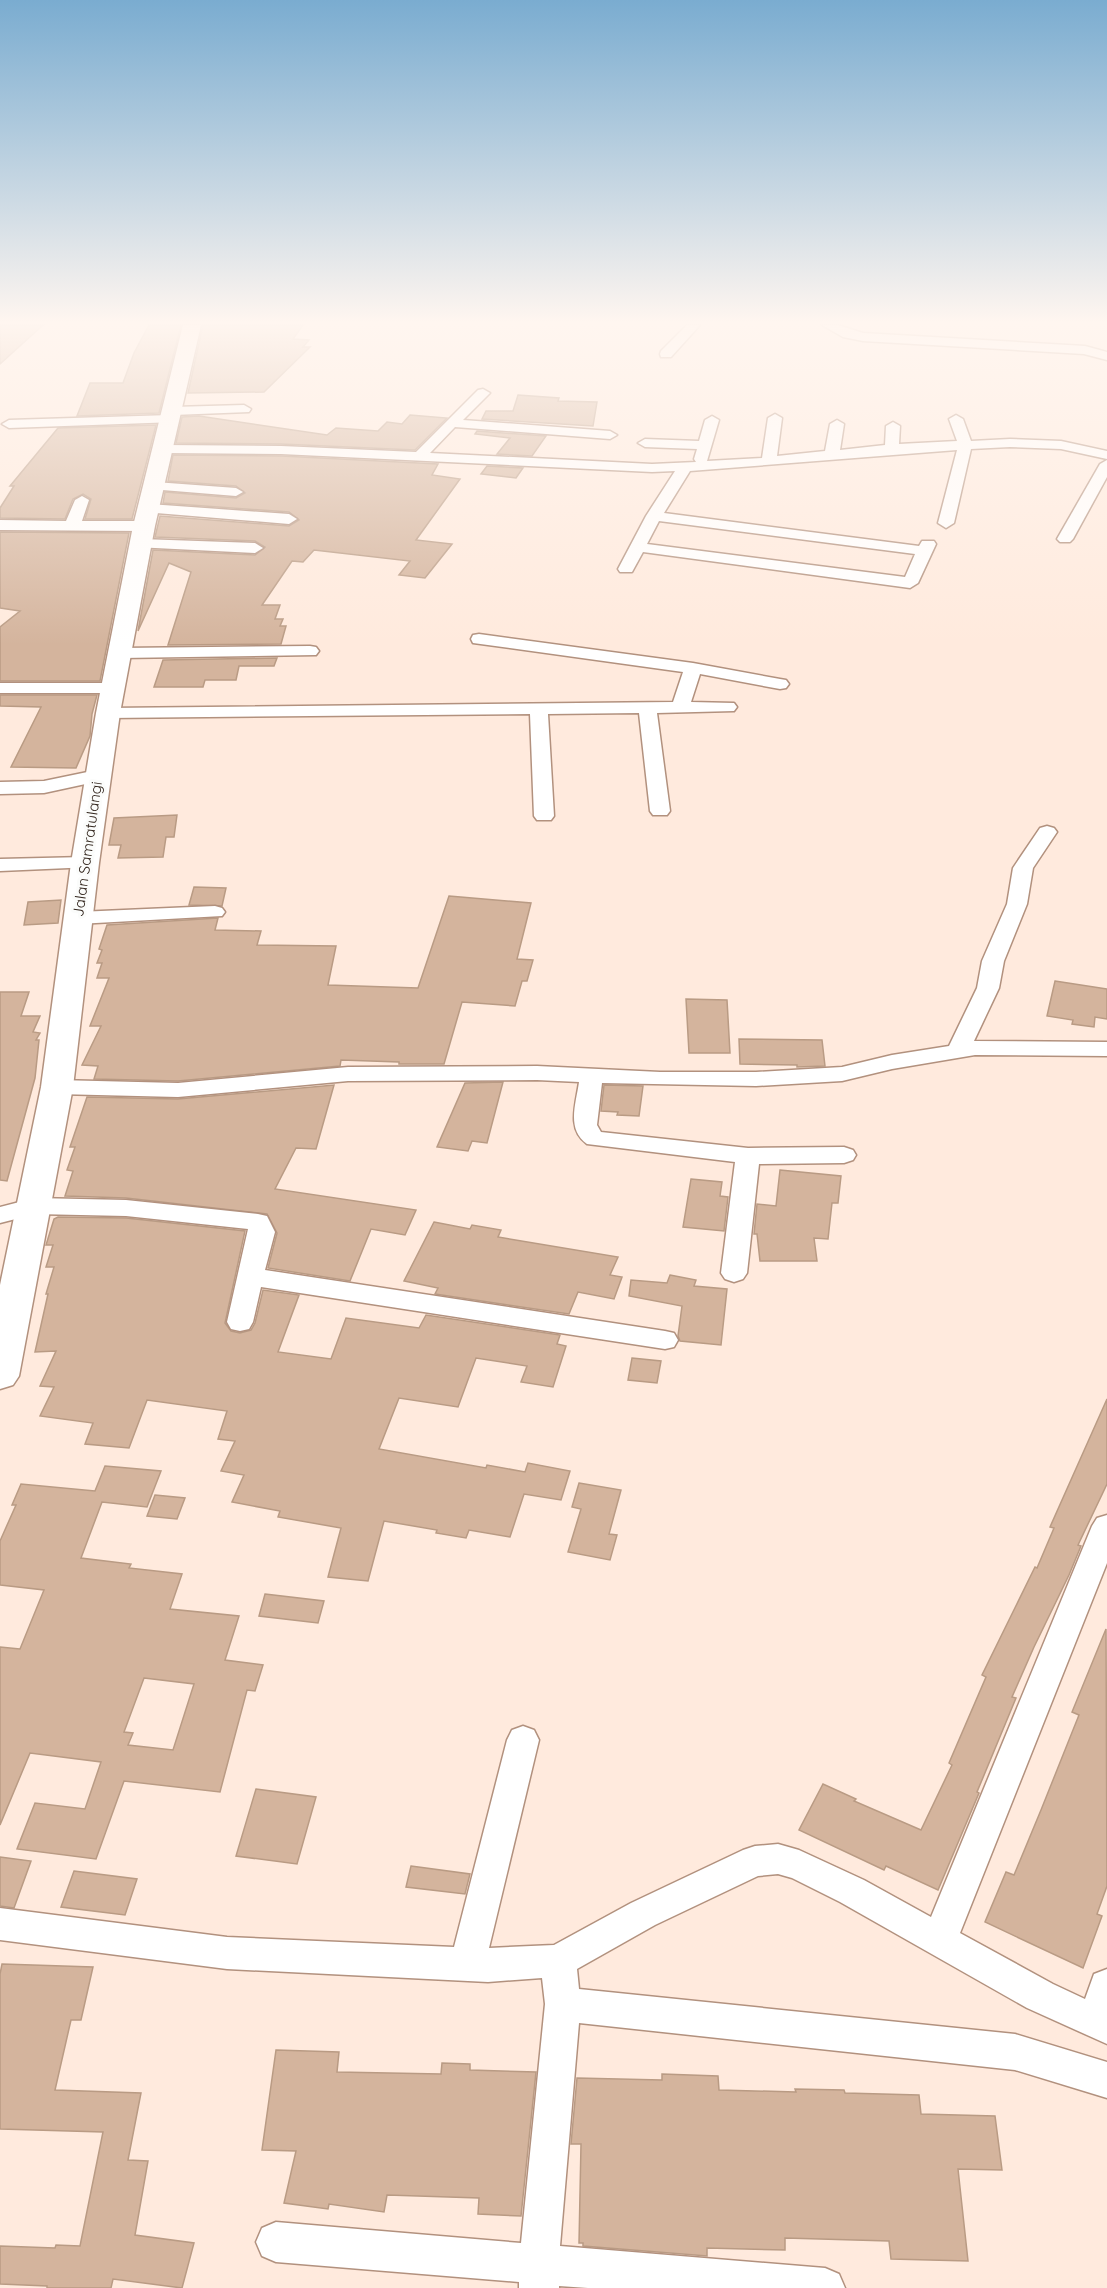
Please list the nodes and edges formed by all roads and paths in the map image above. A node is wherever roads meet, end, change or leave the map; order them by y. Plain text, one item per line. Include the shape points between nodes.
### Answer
1 (168, 432) edge
2 (443, 432) edge
3 (568, 432) edge
4 (709, 432) edge
5 (773, 432) edge
6 (836, 432) edge
7 (893, 432) edge
8 (960, 432) edge
9 (610, 435) dead end
10 (645, 443) dead end
11 (705, 445) junction
12 (965, 445) junction
13 (164, 449) junction
14 (892, 449) junction
15 (832, 455) junction
16 (1107, 455) edge
17 (420, 456) junction
18 (769, 461) junction
19 (1107, 464) edge
20 (692, 467) junction
21 (236, 492) dead end
22 (82, 500) dead end
23 (654, 516) junction
24 (147, 517) junction
25 (289, 519) dead end
26 (946, 523) dead end
27 (0, 525) edge
28 (72, 526) junction
29 (263, 532) dead end
30 (1065, 539) dead end
31 (637, 547) junction
32 (626, 569) dead end
33 (479, 639) dead end
34 (310, 651) dead end
35 (121, 653) junction
36 (693, 668) junction
37 (780, 684) dead end
38 (0, 688) edge
39 (111, 701) junction
40 (680, 707) junction
41 (728, 707) dead end
42 (647, 708) junction
43 (539, 709) junction
44 (97, 776) junction
45 (0, 788) edge
46 (660, 812) dead end
47 (544, 816) dead end
48 (1047, 832) dead end
49 (85, 863) junction
50 (0, 865) edge
51 (215, 912) dead end
52 (78, 918) junction
53 (1107, 1049) edge
54 (958, 1051) junction
55 (592, 1074) junction
56 (57, 1087) junction
57 (844, 1155) dead end
58 (748, 1156) junction
59 (35, 1206) junction
60 (0, 1215) edge
61 (734, 1273) dead end
62 (250, 1277) junction
63 (240, 1322) dead end
64 (665, 1340) dead end
65 (0, 1376) edge
66 (1107, 1526) edge
67 (524, 1740) dead end
68 (0, 1924) edge
69 (939, 1941) junction
70 (558, 1960) junction
71 (466, 1964) junction
72 (1107, 1986) edge
73 (563, 2004) junction
74 (1102, 2025) edge
75 (1107, 2079) edge
76 (276, 2242) dead end
77 (539, 2275) edge
78 (825, 2288) edge

1 - 13 main road, Jalan Samratulangi
2 - 17 street
3 - 9 street
4 - 11 street
5 - 18 street
6 - 15 street
7 - 14 street
8 - 12 street
10 - 11 street
11 - 20 street
12 - 14 street
12 - 16 street via 1042,442
12 - 26 street
13 - 17 street
13 - 24 main road, Jalan Samratulangi
14 - 15 street
15 - 18 street
17 - 20 street via 542,464
18 - 20 street
19 - 30 street
20 - 23 street
21 - 24 street
22 - 28 street
23 - 31 street
23 - 31 street via 926,548 910,583
24 - 25 street
24 - 28 street
24 - 29 street via 251,555
24 - 35 main road, Jalan Samratulangi
27 - 28 street
31 - 32 street
33 - 36 street
34 - 35 street
35 - 39 main road, Jalan Samratulangi
36 - 37 street
36 - 40 street
38 - 39 street
39 - 43 street
39 - 44 main road, Jalan Samratulangi
40 - 41 street
40 - 42 street
42 - 43 street
42 - 46 street
43 - 47 street
44 - 45 street via 44,787
44 - 49 main road, Jalan Samratulangi
48 - 54 street via 1023,868 1017,904 993,961 988,988
49 - 50 street
49 - 52 main road, Jalan Samratulangi
51 - 52 street
52 - 56 main road, Jalan Samratulangi
53 - 54 street
54 - 55 street via 842,1074 797,1077 660,1078
55 - 56 street via 348,1074 178,1089
55 - 58 street via 585,1125 587,1133 595,1138
56 - 59 main road, Jalan Samratulangi
57 - 58 street
58 - 61 street
59 - 60 street
59 - 62 street via 126,1208 258,1222 262,1232
59 - 65 main road, Jalan Samratulangi
62 - 63 street
62 - 64 street
66 - 69 street
67 - 71 street
68 - 71 street via 227,1953
69 - 70 street via 852,1891 778,1859 755,1861
69 - 74 street
70 - 71 street
70 - 73 street
72 - 74 street
73 - 75 street via 1015,2052
73 - 77 street
76 - 77 street
77 - 78 street

